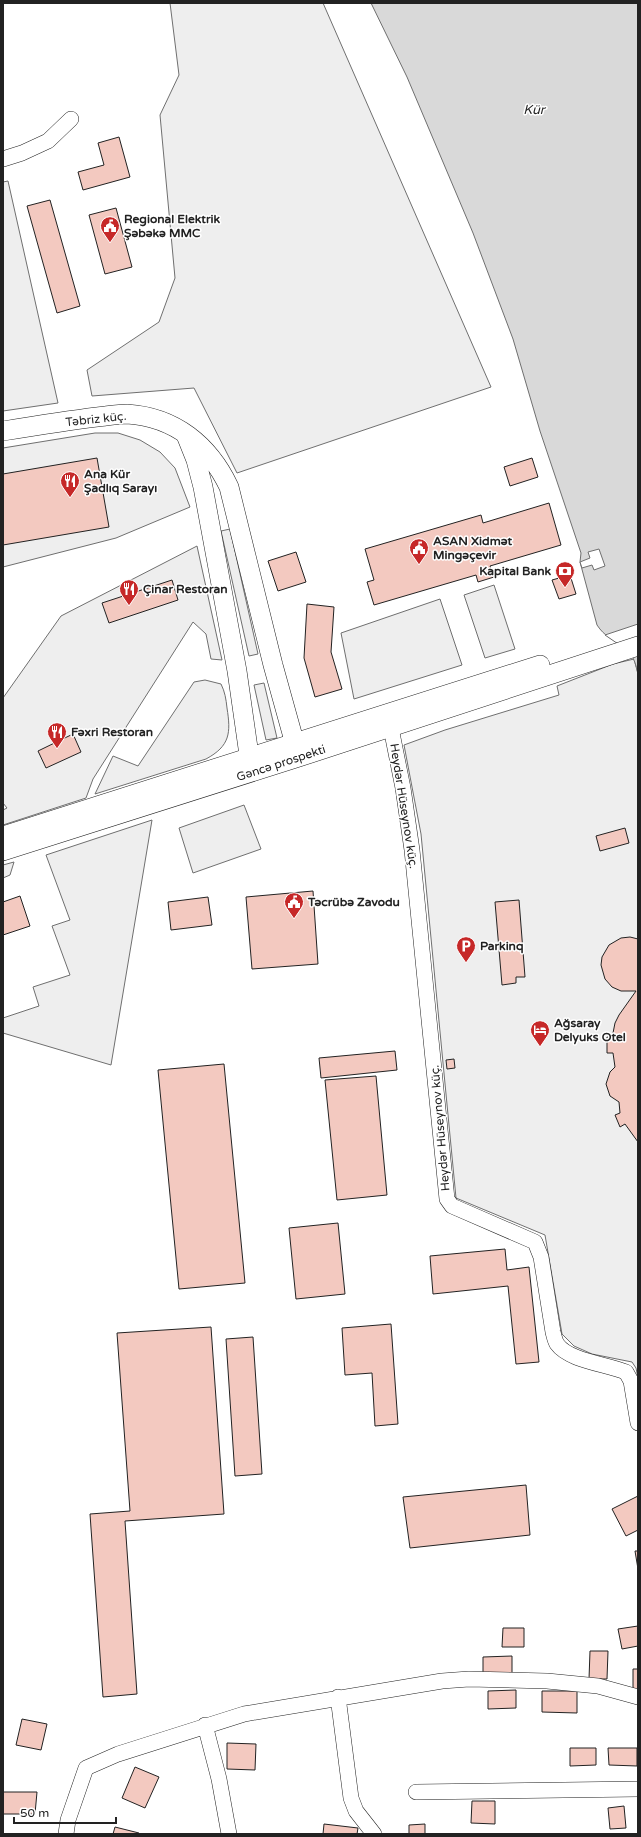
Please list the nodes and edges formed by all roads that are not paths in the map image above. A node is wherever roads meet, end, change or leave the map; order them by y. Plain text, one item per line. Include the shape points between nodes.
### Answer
1 (71, 119) dead end
2 (3, 159) edge
3 (3, 431) edge
4 (186, 433) junction
5 (638, 633) edge
6 (638, 646) edge
7 (556, 667) junction
8 (391, 728) junction
9 (297, 751) junction
10 (251, 765) junction
11 (3, 836) edge
12 (3, 851) edge
13 (638, 1423) edge
14 (338, 1697) junction
15 (638, 1697) edge
16 (205, 1726) junction
17 (638, 1789) edge
18 (416, 1792) dead end
19 (66, 1834) edge
20 (228, 1834) edge
21 (374, 1834) edge

1 - 2 street via 48,141
3 - 4 main road, Təbriz küç. via 126,414 158,420
4 - 9 main road, Təbriz küç. via 216,463 228,487
4 - 10 main road via 203,488 237,671
5 - 7 main road
6 - 7 main road
7 - 8 main road, Gəncə prospekti
7 - 9 main road, Gəncə prospekti
8 - 9 main road, Gəncə prospekti
8 - 13 street, Heydər Hüseynov küç. via 412,850 447,1199 452,1206 535,1242 541,1257 557,1343 564,1351 575,1357 626,1372 631,1381
9 - 10 main road, Gəncə prospekti
10 - 11 main road, Gəncə prospekti
10 - 12 main road, Gəncə prospekti
14 - 15 street via 469,1679 547,1681 598,1686
14 - 16 street via 244,1714
14 - 21 street via 351,1798 356,1811
16 - 19 street via 118,1754 86,1768 68,1820
16 - 20 street via 219,1779
17 - 18 street

